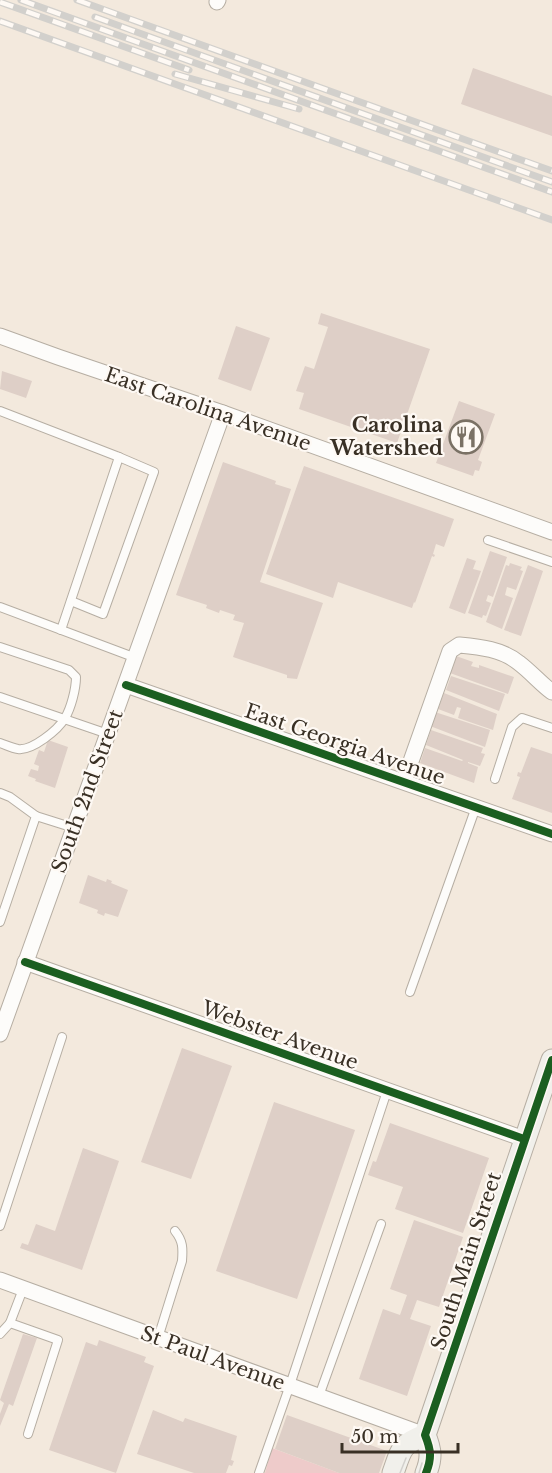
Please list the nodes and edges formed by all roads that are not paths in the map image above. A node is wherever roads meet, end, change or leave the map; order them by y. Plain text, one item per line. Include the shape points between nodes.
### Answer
1 (0, 336) edge
2 (0, 411) edge
3 (223, 413) junction
4 (119, 457) junction
5 (552, 532) edge
6 (488, 540) dead end
7 (552, 562) edge
8 (71, 601) junction
9 (0, 607) edge
10 (61, 630) junction
11 (0, 647) edge
12 (136, 658) junction
13 (126, 686) junction
14 (552, 692) edge
15 (0, 697) edge
16 (64, 719) junction
17 (552, 728) edge
18 (108, 734) junction
19 (0, 743) edge
20 (495, 779) dead end
21 (404, 781) junction
22 (0, 793) edge
23 (476, 807) junction
24 (36, 816) junction
25 (74, 828) junction
26 (552, 834) edge
27 (0, 922) edge
28 (25, 962) junction
29 (411, 992) dead end
30 (0, 1034) edge
31 (62, 1037) dead end
32 (552, 1060) edge
33 (387, 1091) junction
34 (524, 1139) junction
35 (381, 1224) dead end
36 (0, 1226) edge
37 (175, 1231) dead end
38 (0, 1280) edge
39 (23, 1288) junction
40 (10, 1323) junction
41 (0, 1334) edge
42 (158, 1338) junction
43 (290, 1385) junction
44 (319, 1396) junction
45 (28, 1434) dead end
46 (425, 1435) junction
47 (259, 1473) edge
48 (393, 1473) edge
49 (426, 1473) edge

1 - 3 street, East Carolina Avenue
2 - 4 lane
3 - 5 street, East Carolina Avenue
3 - 12 street, South 2nd Street
4 - 8 lane
4 - 8 lane via 154,472 103,614
6 - 7 lane
8 - 10 lane
9 - 10 lane
10 - 12 lane
11 - 16 lane via 69,670 76,677
12 - 13 street, South 2nd Street
13 - 18 street, South 2nd Street
13 - 21 street, East Georgia Avenue
14 - 21 street via 508,656 459,645 450,651
15 - 16 lane
16 - 18 lane
16 - 19 lane via 33,747 20,749
17 - 20 lane via 528,718 517,722
18 - 25 street, South 2nd Street
21 - 23 street, East Georgia Avenue
22 - 24 lane
23 - 26 street, East Georgia Avenue
23 - 29 lane
24 - 25 lane
24 - 27 lane
25 - 28 street, South 2nd Street
28 - 30 street, South 2nd Street
28 - 33 street, Webster Avenue
31 - 36 lane
32 - 34 main road, South Main Street
33 - 34 street, Webster Avenue
33 - 43 lane
34 - 46 main road, South Main Street
35 - 44 lane
37 - 42 lane via 181,1239 182,1260
38 - 39 street, St Paul Avenue
39 - 40 lane
39 - 42 street, St Paul Avenue
40 - 41 lane
40 - 45 lane via 58,1340
42 - 43 street, St Paul Avenue
43 - 44 street, St Paul Avenue
43 - 47 lane
44 - 46 street, St Paul Avenue
46 - 48 main road via 407,1442
46 - 49 main road, South Main Street via 431,1451

